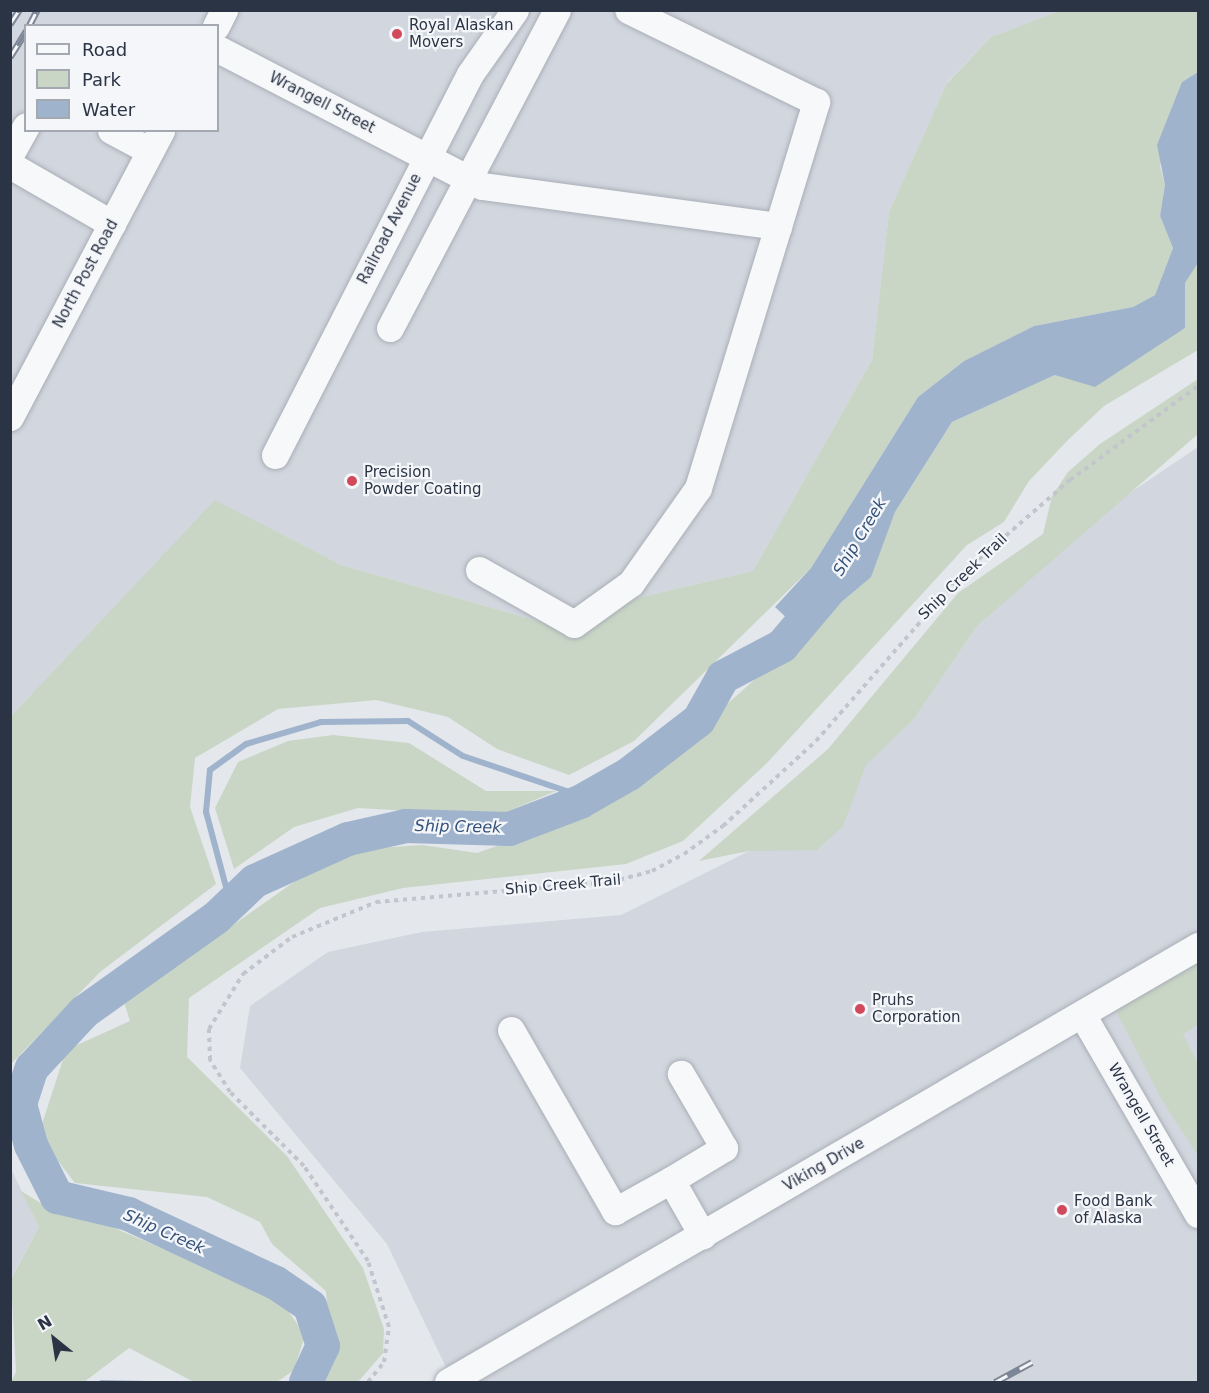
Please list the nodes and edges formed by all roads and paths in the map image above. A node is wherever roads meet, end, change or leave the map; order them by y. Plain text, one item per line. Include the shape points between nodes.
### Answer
1 (224, 10) edge
2 (515, 10) edge
3 (557, 10) edge
4 (628, 10) edge
5 (217, 24) edge
6 (219, 50) edge
7 (24, 130) edge
8 (119, 132) edge
9 (156, 141) edge
10 (10, 155) edge
11 (426, 157) junction
12 (10, 165) edge
13 (467, 179) junction
14 (112, 224) junction
15 (778, 226) junction
16 (390, 328) dead end
17 (1198, 386) edge
18 (10, 417) edge
19 (275, 455) dead end
20 (479, 570) dead end
21 (1198, 946) edge
22 (1083, 1016) junction
23 (511, 1030) dead end
24 (681, 1074) dead end
25 (671, 1180) junction
26 (1198, 1214) edge
27 (703, 1236) junction
28 (368, 1383) edge
29 (448, 1383) edge

1 - 5 street
2 - 11 street, Railroad Avenue via 470,74
3 - 13 street
4 - 15 street via 816,102
6 - 11 street, Wrangell Street
7 - 10 street
8 - 9 street
9 - 14 street, North Post Road
11 - 13 street, Wrangell Street
11 - 19 street, Railroad Avenue
12 - 14 street
13 - 15 street, Wrangell Street via 482,186
13 - 16 street
14 - 18 street, North Post Road
15 - 20 street via 698,488 632,583 574,624
17 - 28 path, Ship Creek Trail via 1078,474 972,565 816,741 723,826 684,854 652,871 610,882 376,902 307,928 243,974 212,1022 210,1060 230,1092 304,1166 368,1261 389,1334 384,1362
21 - 22 street, Viking Drive
22 - 26 street, Wrangell Street
22 - 27 street, Viking Drive
23 - 25 street via 615,1211
24 - 25 street via 724,1148
25 - 27 street
27 - 29 street, Viking Drive

